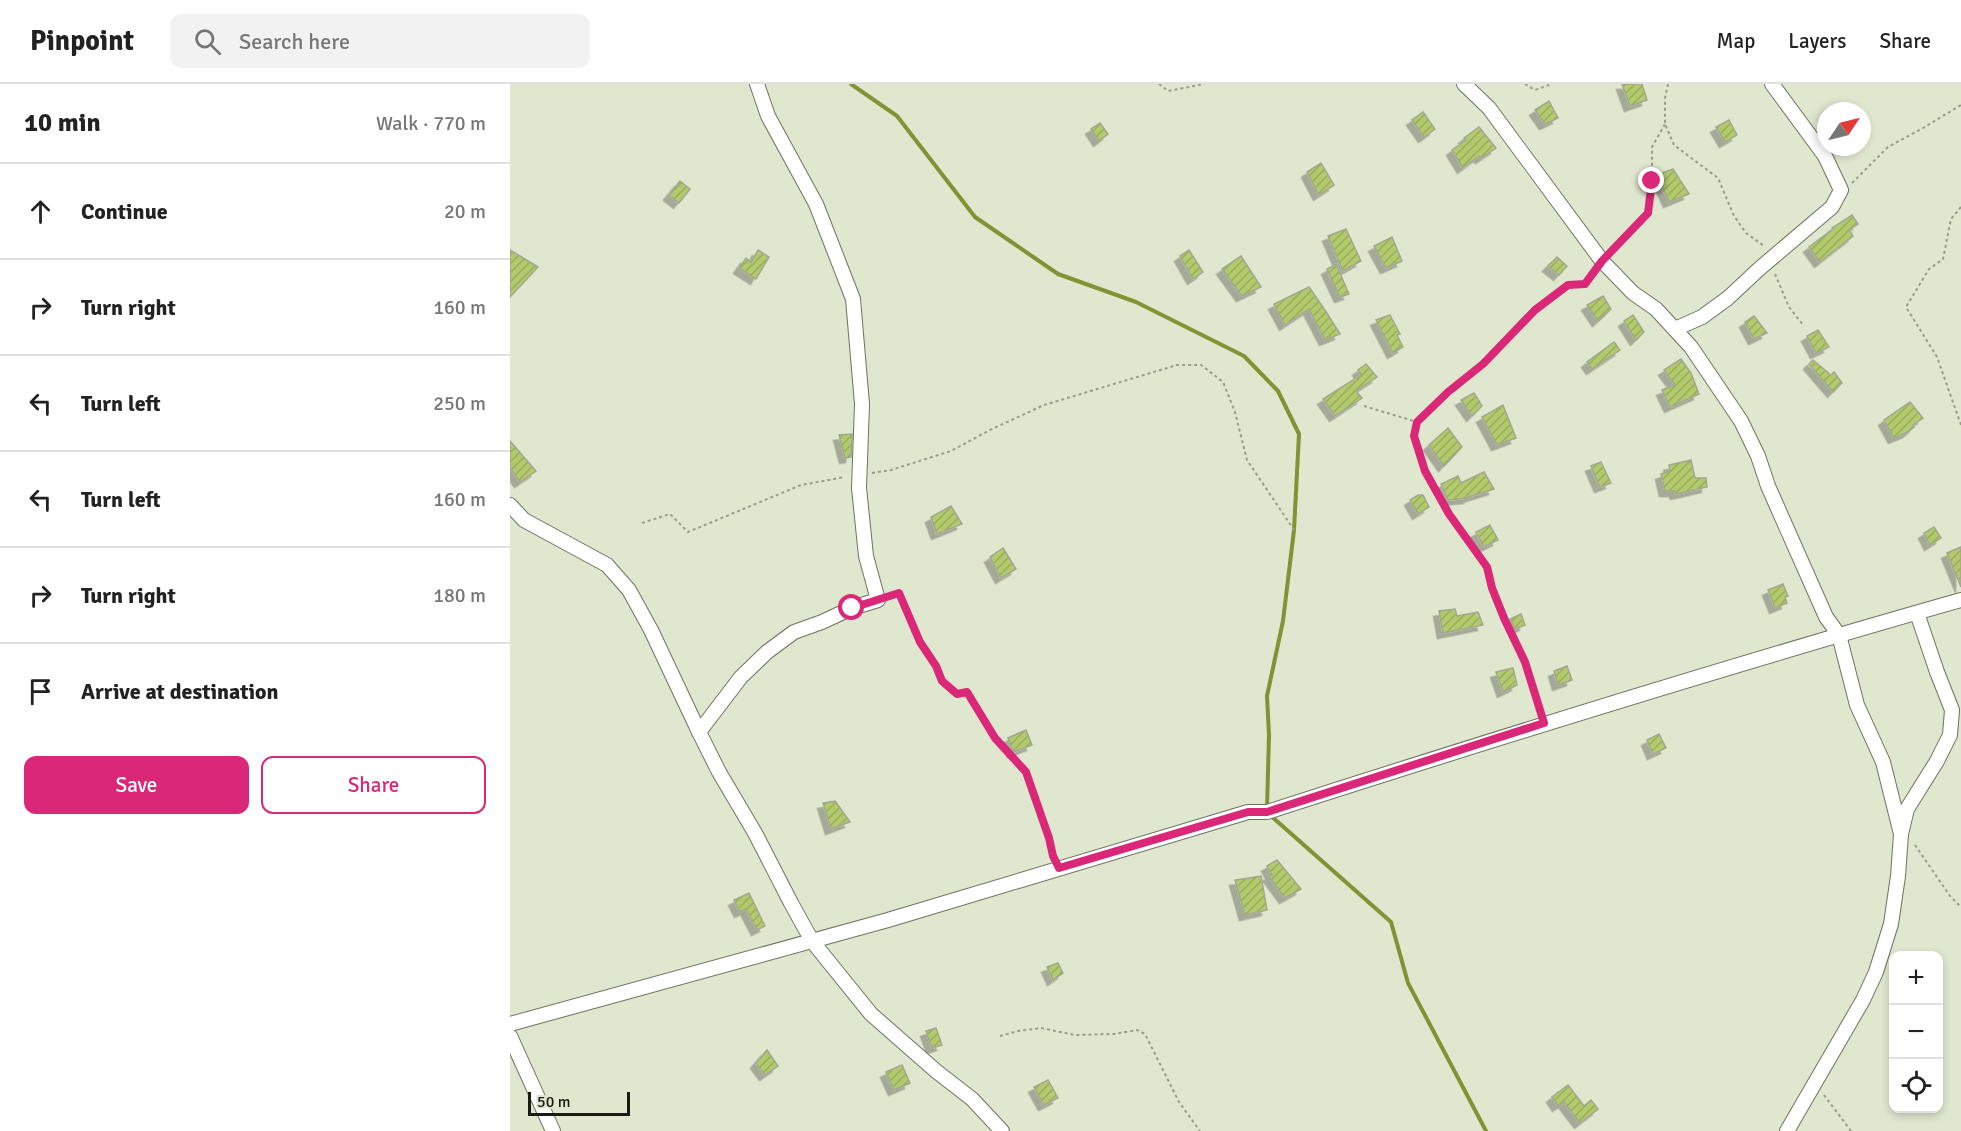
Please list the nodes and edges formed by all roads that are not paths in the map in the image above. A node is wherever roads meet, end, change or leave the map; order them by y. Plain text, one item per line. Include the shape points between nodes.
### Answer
1 (757, 84) edge
2 (1464, 84) edge
3 (1772, 84) edge
4 (1675, 329) junction
5 (510, 506) edge
6 (1961, 600) edge
7 (1917, 613) junction
8 (1839, 635) junction
9 (699, 732) junction
10 (1900, 834) junction
11 (812, 940) junction
12 (510, 1024) edge
13 (510, 1036) edge
14 (553, 1131) edge
15 (1002, 1131) edge
16 (1787, 1131) edge

1 - 9 street via 768,116 816,204 853,299 862,404 859,474 866,555 878,600 794,632 741,677
2 - 4 street via 1489,108 1602,261
3 - 4 street via 1824,156 1841,190 1832,207 1728,298 1702,317
4 - 8 street via 1741,421 1826,617
5 - 9 street via 524,520 607,565 629,590
6 - 7 street
7 - 8 street
7 - 10 street via 1952,710 1950,735 1907,809
8 - 10 street via 1857,705 1883,762
8 - 11 street via 1544,723 1267,812 1248,812
9 - 11 street
10 - 16 street via 1891,924 1878,966 1863,1000
11 - 12 street
11 - 15 street via 871,1014 972,1099
13 - 14 street

